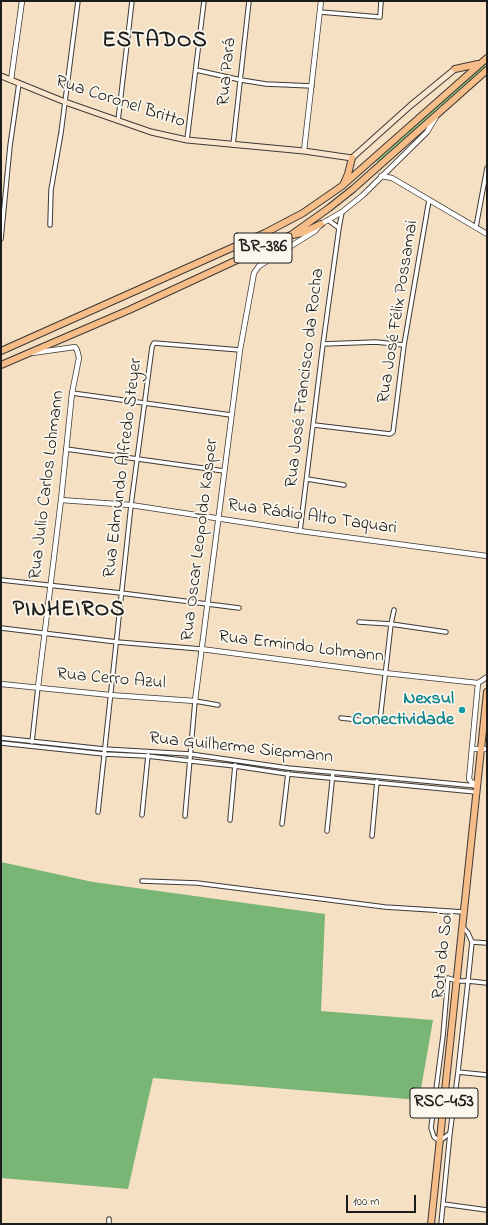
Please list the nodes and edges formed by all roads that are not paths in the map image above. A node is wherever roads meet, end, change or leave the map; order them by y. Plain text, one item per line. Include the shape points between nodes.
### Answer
1 (22, 1) edge
2 (78, 1) edge
3 (132, 1) edge
4 (204, 1) edge
5 (249, 1) edge
6 (321, 1) edge
7 (382, 1) edge
8 (320, 12) junction
9 (485, 60) edge
10 (455, 69) joint
11 (196, 70) junction
12 (487, 70) edge
13 (1, 76) edge
14 (12, 80) junction
15 (241, 80) junction
16 (19, 83) junction
17 (312, 86) junction
18 (65, 102) junction
19 (436, 115) junction
20 (118, 122) junction
21 (187, 140) junction
22 (233, 145) junction
23 (304, 151) junction
24 (352, 158) junction
25 (487, 168) edge
26 (387, 170) junction
27 (381, 176) junction
28 (392, 178) junction
29 (342, 186) junction
30 (430, 200) junction
31 (342, 212) junction
32 (328, 220) junction
33 (321, 224) junction
34 (50, 225) dead end
35 (476, 227) junction
36 (339, 228) junction
37 (487, 234) edge
38 (290, 235) junction
39 (1, 239) edge
40 (323, 344) junction
41 (404, 345) junction
42 (240, 350) junction
43 (1, 352) edge
44 (29, 354) junction
45 (1, 365) edge
46 (72, 393) junction
47 (145, 403) junction
48 (231, 415) junction
49 (314, 425) junction
50 (66, 449) junction
51 (138, 459) junction
52 (224, 471) junction
53 (307, 479) junction
54 (344, 485) dead end
55 (61, 500) junction
56 (131, 505) junction
57 (218, 518) junction
58 (300, 531) junction
59 (487, 556) edge
60 (1, 580) edge
61 (51, 586) junction
62 (121, 593) junction
63 (207, 604) junction
64 (239, 608) dead end
65 (394, 610) dead end
66 (359, 622) dead end
67 (391, 624) junction
68 (1, 628) edge
69 (446, 632) dead end
70 (44, 633) junction
71 (117, 642) junction
72 (201, 649) junction
73 (385, 673) junction
74 (487, 677) edge
75 (478, 683) junction
76 (1, 684) edge
77 (38, 687) junction
78 (487, 692) edge
79 (110, 695) junction
80 (195, 701) junction
81 (218, 705) dead end
82 (341, 718) dead end
83 (1, 738) edge
84 (32, 741) junction
85 (1, 743) edge
86 (32, 746) junction
87 (104, 749) junction
88 (472, 749) junction
89 (484, 749) edge
90 (148, 751) junction
91 (104, 754) junction
92 (190, 754) junction
93 (147, 756) junction
94 (190, 760) junction
95 (235, 760) junction
96 (261, 763) junction
97 (235, 766) junction
98 (288, 768) junction
99 (260, 770) junction
100 (333, 772) junction
101 (288, 774) junction
102 (378, 776) junction
103 (332, 778) junction
104 (377, 782) junction
105 (470, 784) junction
106 (477, 787) junction
107 (469, 791) junction
108 (98, 812) dead end
109 (142, 816) dead end
110 (185, 816) dead end
111 (230, 820) dead end
112 (282, 824) dead end
113 (327, 830) dead end
114 (372, 836) dead end
115 (142, 881) dead end
116 (464, 912) junction
117 (462, 926) junction
118 (472, 942) junction
119 (487, 943) edge
120 (457, 981) junction
121 (468, 981) junction
122 (487, 983) edge
123 (458, 1072) junction
124 (487, 1075) edge
125 (450, 1133) junction
126 (440, 1141) junction
127 (443, 1204) junction
128 (487, 1210) edge
129 (431, 1224) edge
130 (441, 1224) edge

1 - 14 street
2 - 18 street
3 - 20 street
4 - 11 street
5 - 15 street, Rua Pará
6 - 8 street
7 - 8 street via 380,18
8 - 17 street
9 - 10 highway
9 - 29 highway, BR-386
10 - 24 main road
11 - 15 street
11 - 21 street
12 - 19 highway, BR-386
13 - 14 main road, Rua Coronel Britto
14 - 16 main road, Rua Coronel Britto
15 - 17 street
15 - 22 street, Rua Pará
16 - 18 main road, Rua Coronel Britto
16 - 39 street
17 - 23 street
18 - 20 main road, Rua Coronel Britto
18 - 34 street via 51,190
19 - 26 street via 427,132
19 - 38 highway, BR-386 via 329,208
20 - 21 main road, Rua Coronel Britto
21 - 22 main road, Rua Coronel Britto
22 - 23 main road, Rua Coronel Britto
23 - 24 main road, Rua Coronel Britto
24 - 29 highway
25 - 35 street
26 - 27 street
26 - 28 street
27 - 28 street
27 - 31 street
28 - 30 street
29 - 43 highway, BR-386 via 304,213 265,233
30 - 35 street
30 - 41 street, Rua José Félix Possamai
31 - 32 street
31 - 36 street, Rua José Francisco da Rocha
32 - 33 street
32 - 36 street
33 - 38 highway via 302,233
33 - 42 street, Rua Oscar Leopoldo Kasper via 315,231 255,270
35 - 37 street
36 - 40 street, Rua José Francisco da Rocha
38 - 44 highway, BR-386
40 - 41 street via 376,342
40 - 49 street, Rua José Francisco da Rocha
41 - 49 street, Rua José Félix Possamai via 393,432 390,434
42 - 47 street, Rua Edmundo Alfredo Steyer via 154,343
42 - 48 street, Rua Oscar Leopoldo Kasper
44 - 45 highway, BR-386
44 - 46 street, Rua Julio Carlos Lohmann via 70,347 78,350 79,358
46 - 47 street
46 - 50 street, Rua Julio Carlos Lohmann
47 - 48 street
47 - 51 street, Rua Edmundo Alfredo Steyer
48 - 52 street, Rua Oscar Leopoldo Kasper
49 - 53 street, Rua José Francisco da Rocha
50 - 51 street
50 - 55 street, Rua Julio Carlos Lohmann
51 - 52 street
51 - 56 street, Rua Edmundo Alfredo Steyer
52 - 57 street, Rua Oscar Leopoldo Kasper
53 - 54 street
53 - 58 street, Rua José Francisco da Rocha
55 - 56 street, Rua Rádio Alto Taquari
55 - 61 street, Rua Julio Carlos Lohmann
56 - 57 street, Rua Rádio Alto Taquari
56 - 62 street, Rua Edmundo Alfredo Steyer
57 - 58 street, Rua Rádio Alto Taquari
57 - 63 street, Rua Oscar Leopoldo Kasper
58 - 59 street, Rua Rádio Alto Taquari
60 - 61 street
61 - 62 street
61 - 70 street, Rua Julio Carlos Lohmann
62 - 63 street
62 - 71 street, Rua Edmundo Alfredo Steyer
63 - 64 street
63 - 72 street, Rua Oscar Leopoldo Kasper
65 - 67 street
66 - 67 street
67 - 69 street
67 - 73 street
68 - 70 street, Rua Ermindo Lohmann
70 - 71 street, Rua Ermindo Lohmann
70 - 77 street, Rua Julio Carlos Lohmann
71 - 72 street, Rua Ermindo Lohmann
71 - 79 street, Rua Edmundo Alfredo Steyer
72 - 73 street, Rua Ermindo Lohmann
72 - 80 street, Rua Oscar Leopoldo Kasper
73 - 75 street, Rua Ermindo Lohmann
73 - 82 street via 380,720 376,722
74 - 75 street
75 - 88 street
76 - 77 street, Rua Cerro Azul
77 - 79 street, Rua Cerro Azul
77 - 84 street, Rua Julio Carlos Lohmann
78 - 89 highway, Rota do Sol / RSC-453
79 - 80 street, Rua Cerro Azul
79 - 87 street, Rua Edmundo Alfredo Steyer
80 - 81 street, Rua Cerro Azul
80 - 92 street, Rua Oscar Leopoldo Kasper
83 - 84 street, Rua Guilherme Siepmann
84 - 86 street, Rua Julio Carlos Lohmann
84 - 87 street, Rua Guilherme Siepmann
85 - 86 street, Rua Guilherme Siepmann
86 - 91 street, Rua Guilherme Siepmann
87 - 90 street, Rua Guilherme Siepmann
87 - 91 street, Rua Edmundo Alfredo Steyer
88 - 89 street
88 - 105 street
89 - 106 highway, Rota do Sol / RSC-453
90 - 92 street, Rua Guilherme Siepmann
90 - 93 street
91 - 93 street, Rua Guilherme Siepmann
91 - 108 street, Rua Edmundo Alfredo Steyer
92 - 94 street, Rua Oscar Leopoldo Kasper
92 - 95 street, Rua Guilherme Siepmann
93 - 94 street, Rua Guilherme Siepmann
93 - 109 street
94 - 97 street, Rua Guilherme Siepmann
94 - 110 street, Rua Oscar Leopoldo Kasper
95 - 96 street, Rua Guilherme Siepmann
95 - 97 street
96 - 98 street, Rua Guilherme Siepmann
96 - 99 street
97 - 99 street, Rua Guilherme Siepmann
97 - 111 street
98 - 100 street, Rua Guilherme Siepmann
98 - 101 street
99 - 101 street, Rua Guilherme Siepmann
100 - 102 street, Rua Guilherme Siepmann
100 - 103 street
101 - 103 street, Rua Guilherme Siepmann
101 - 112 street
102 - 104 street
102 - 105 street, Rua Guilherme Siepmann
103 - 104 street, Rua Guilherme Siepmann
103 - 113 street
104 - 107 street, Rua Guilherme Siepmann
104 - 114 street
105 - 106 street
105 - 107 street
106 - 107 street, Rua Guilherme Siepmann
106 - 116 highway, Rota do Sol / RSC-453
115 - 116 street via 197,883 385,907
116 - 117 highway, Rota do Sol / RSC-453
117 - 118 street
117 - 120 highway, Rota do Sol / RSC-453
118 - 119 street
118 - 121 street
120 - 121 street
120 - 126 highway, Rota do Sol / RSC-453
120 - 126 street via 448,978 430,1128 434,1137
121 - 122 street
121 - 123 street
123 - 124 street
123 - 125 street
125 - 126 street
125 - 127 street
126 - 129 highway, Rota do Sol / RSC-453
127 - 128 street
127 - 130 street

